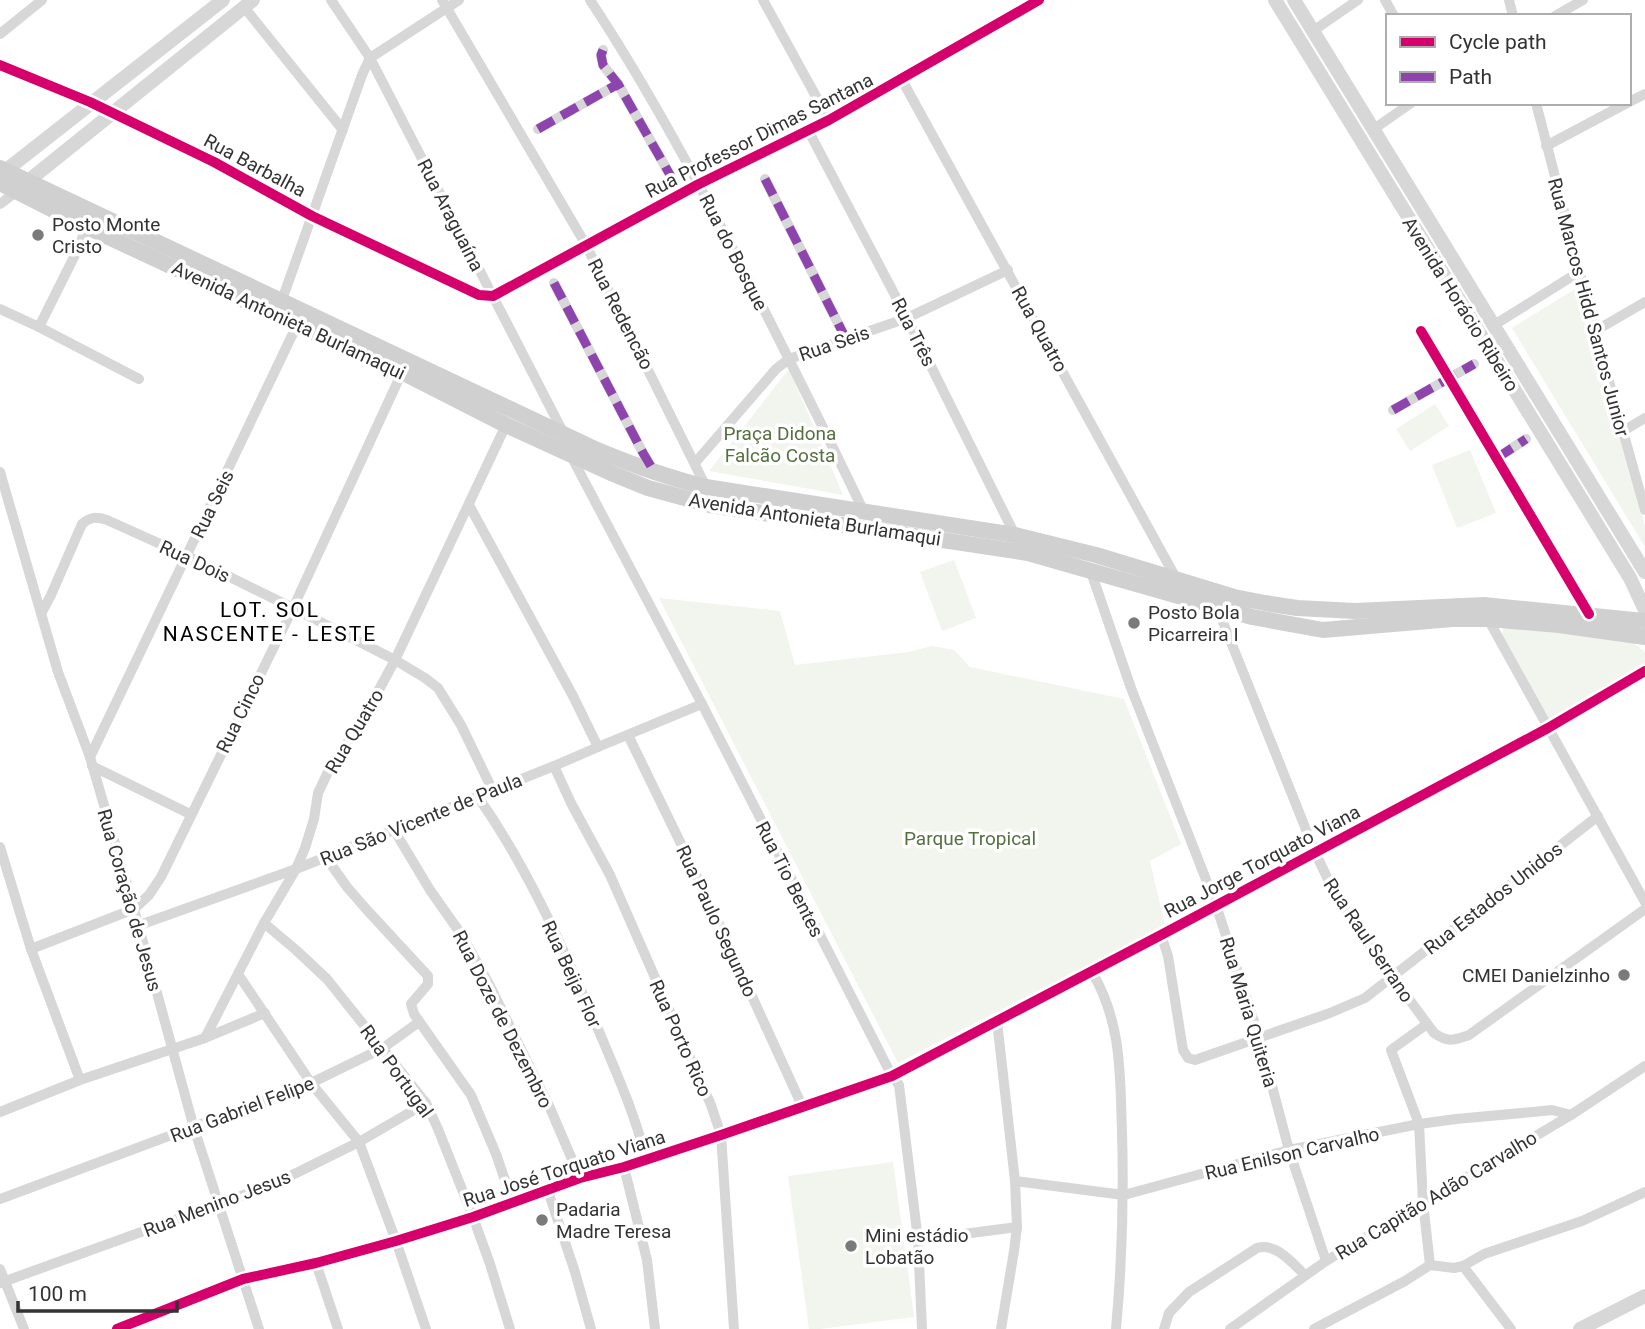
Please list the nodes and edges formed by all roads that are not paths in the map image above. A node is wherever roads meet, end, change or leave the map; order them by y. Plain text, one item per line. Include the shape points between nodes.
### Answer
1 (42, 0) edge
2 (223, 0) edge
3 (331, 0) edge
4 (458, 0) edge
5 (590, 0) edge
6 (763, 0) edge
7 (1039, 0) edge
8 (1275, 0) edge
9 (1294, 0) edge
10 (1358, 0) edge
11 (1583, 0) edge
12 (248, 4) edge
13 (444, 4) edge
14 (1558, 14) edge
15 (1313, 31) junction
16 (0, 34) edge
17 (603, 50) dead end
18 (370, 58) junction
19 (0, 65) edge
20 (902, 80) junction
21 (618, 84) junction
22 (90, 102) junction
23 (1408, 105) edge
24 (1536, 105) edge
25 (1624, 105) edge
26 (113, 114) junction
27 (829, 120) junction
28 (538, 129) dead end
29 (1374, 129) junction
30 (343, 130) junction
31 (808, 130) junction
32 (1546, 146) junction
33 (1, 174) edge
34 (765, 179) dead end
35 (29, 181) junction
36 (699, 184) junction
37 (16, 192) junction
38 (681, 194) junction
39 (0, 204) edge
40 (312, 216) junction
41 (87, 227) junction
42 (586, 245) junction
43 (186, 264) junction
44 (1008, 270) junction
45 (1579, 272) junction
46 (554, 283) dead end
47 (493, 296) junction
48 (282, 300) junction
49 (1645, 302) edge
50 (0, 309) edge
51 (907, 318) junction
52 (1494, 325) junction
53 (297, 326) junction
54 (40, 327) junction
55 (1421, 331) dead end
56 (1595, 331) junction
57 (1480, 334) junction
58 (846, 339) junction
59 (789, 359) junction
60 (1474, 363) dead end
61 (405, 366) junction
62 (1448, 378) junction
63 (139, 379) dead end
64 (1393, 410) dead end
65 (1645, 418) edge
66 (506, 425) junction
67 (1623, 431) junction
68 (542, 432) junction
69 (564, 434) junction
70 (1526, 439) dead end
71 (570, 454) junction
72 (1497, 458) junction
73 (695, 463) junction
74 (0, 472) edge
75 (655, 473) junction
76 (706, 487) junction
77 (3, 492) edge
78 (733, 500) junction
79 (758, 504) junction
80 (469, 505) junction
81 (1645, 510) edge
82 (864, 512) junction
83 (1015, 535) junction
84 (187, 556) junction
85 (1091, 562) junction
86 (1113, 568) junction
87 (1645, 572) edge
88 (1177, 580) junction
89 (1217, 607) junction
90 (293, 608) junction
91 (1645, 610) edge
92 (41, 614) junction
93 (1589, 614) junction
94 (1403, 616) junction
95 (1373, 618) junction
96 (1488, 619) junction
97 (1645, 621) edge
98 (1645, 637) edge
99 (395, 660) junction
100 (1645, 671) edge
101 (702, 704) junction
102 (1548, 728) junction
103 (628, 735) junction
104 (598, 747) junction
105 (91, 761) junction
106 (554, 766) junction
107 (493, 791) junction
108 (478, 797) junction
109 (190, 814) junction
110 (1598, 816) junction
111 (394, 830) junction
112 (0, 847) edge
113 (1315, 852) junction
114 (325, 856) junction
115 (296, 869) junction
116 (1645, 902) edge
117 (1216, 905) junction
118 (134, 909) junction
119 (1645, 909) edge
120 (264, 923) junction
121 (137, 926) junction
122 (1161, 935) junction
123 (31, 949) junction
124 (1092, 972) junction
125 (238, 974) junction
126 (1394, 976) junction
127 (265, 1013) junction
128 (997, 1021) junction
129 (419, 1022) junction
130 (1427, 1024) junction
131 (1259, 1037) junction
132 (205, 1038) junction
133 (171, 1048) junction
134 (383, 1048) junction
135 (1645, 1066) edge
136 (892, 1076) junction
137 (80, 1080) junction
138 (311, 1083) junction
139 (426, 1103) junction
140 (803, 1108) junction
141 (0, 1112) edge
142 (1571, 1115) junction
143 (1419, 1124) junction
144 (194, 1128) junction
145 (721, 1135) junction
146 (359, 1142) junction
147 (1289, 1150) junction
148 (646, 1159) junction
149 (624, 1167) junction
150 (580, 1178) junction
151 (1014, 1181) junction
152 (548, 1191) junction
153 (1645, 1192) edge
154 (1124, 1195) junction
155 (0, 1199) edge
156 (1423, 1202) junction
157 (219, 1203) junction
158 (513, 1203) junction
159 (472, 1217) junction
160 (1017, 1227) junction
161 (918, 1240) junction
162 (396, 1241) junction
163 (1325, 1261) junction
164 (316, 1263) junction
165 (1430, 1265) junction
166 (1463, 1266) junction
167 (0, 1269) edge
168 (1306, 1275) junction
169 (243, 1279) junction
170 (2, 1282) edge
171 (1645, 1296) edge
172 (23, 1329) edge
173 (117, 1329) edge
174 (259, 1329) edge
175 (338, 1329) edge
176 (426, 1329) edge
177 (510, 1329) edge
178 (591, 1329) edge
179 (655, 1329) edge
180 (734, 1329) edge
181 (922, 1329) edge
182 (1001, 1329) edge
183 (1116, 1329) edge
184 (1164, 1329) edge
185 (1230, 1329) edge
186 (1314, 1329) edge
187 (1511, 1329) edge
188 (1580, 1329) edge

1 - 16 street
2 - 22 street
3 - 18 street, Rua Araguaína
4 - 13 street
5 - 36 street, Rua do Bosque
6 - 27 street
7 - 20 street, Rua Professor Dimas Santana
8 - 57 street, Avenida Horácio Ribeiro
9 - 15 street, Avenida Horácio Ribeiro
10 - 15 street
11 - 14 street
12 - 26 street
12 - 30 street
13 - 18 street
13 - 42 street, Rua Redencão
15 - 29 street, Avenida Horácio Ribeiro
17 - 21 street via 603,65
18 - 30 street
18 - 47 street, Rua Araguaína
19 - 22 street, Rua Barbalha
20 - 27 street, Rua Professor Dimas Santana
20 - 44 street, Rua Quatro
21 - 28 street
21 - 38 street
22 - 26 street, Rua Barbalha
22 - 33 street
23 - 29 street
24 - 32 street, Rua Marcos Hidd Santos Junior
25 - 32 street
26 - 35 street
26 - 40 street, Rua Barbalha
27 - 31 street, Rua Professor Dimas Santana
29 - 52 street, Avenida Horácio Ribeiro
30 - 40 street
31 - 36 street, Rua Professor Dimas Santana
31 - 51 street, Rua Três
32 - 45 street, Rua Marcos Hidd Santos Junior
33 - 35 main road, Avenida Antonieta Burlamaqui
33 - 37 main road, Avenida Antonieta Burlamaqui
34 - 58 street
35 - 37 street
35 - 43 main road, Avenida Antonieta Burlamaqui
36 - 38 street, Rua Professor Dimas Santana
36 - 59 street, Rua do Bosque
37 - 39 street
37 - 41 main road, Avenida Antonieta Burlamaqui
38 - 42 street, Rua Professor Dimas Santana
40 - 47 street, Rua Barbalha via 479,295
40 - 48 street
41 - 43 main road, Avenida Antonieta Burlamaqui
41 - 54 street
42 - 47 street, Rua Professor Dimas Santana
42 - 73 street, Rua Redencão
43 - 48 main road, Avenida Antonieta Burlamaqui
43 - 53 main road, Avenida Antonieta Burlamaqui
44 - 51 street, Rua Seis
44 - 88 street, Rua Quatro
45 - 52 street
45 - 56 street, Rua Marcos Hidd Santos Junior
46 - 75 street
47 - 69 street, Rua Araguaína
48 - 61 main road, Avenida Antonieta Burlamaqui
49 - 56 street
50 - 54 street
51 - 58 street, Rua Seis
51 - 83 street, Rua Três
52 - 57 street
52 - 87 street, Avenida Horácio Ribeiro
53 - 61 main road, Avenida Antonieta Burlamaqui
53 - 84 street, Rua Seis
54 - 63 street
55 - 62 street
56 - 67 street, Rua Marcos Hidd Santos Junior
57 - 91 street, Avenida Horácio Ribeiro
58 - 59 street, Rua Seis
59 - 73 street, Rua Seis
59 - 82 street, Rua do Bosque
60 - 62 street
61 - 66 main road, Avenida Antonieta Burlamaqui
61 - 68 main road, Avenida Antonieta Burlamaqui
61 - 90 street, Rua Cinco
62 - 64 street
62 - 72 street
65 - 67 street
66 - 68 main road, Avenida Antonieta Burlamaqui
66 - 80 street, Rua Quatro
67 - 81 street, Rua Marcos Hidd Santos Junior
68 - 69 main road, Avenida Antonieta Burlamaqui
68 - 71 main road, Avenida Antonieta Burlamaqui
69 - 71 main road
69 - 75 main road, Avenida Antonieta Burlamaqui
70 - 72 street
71 - 78 main road, Avenida Antonieta Burlamaqui via 648,488 710,505
71 - 101 street, Rua Tio Bentes
72 - 93 street
73 - 76 street, Rua Redencão
74 - 77 street, Rua Coração de Jesus
75 - 76 main road, Avenida Antonieta Burlamaqui
76 - 78 main road, Avenida Antonieta Burlamaqui
77 - 92 street, Rua Coração de Jesus
78 - 79 main road, Avenida Antonieta Burlamaqui
79 - 82 main road, Avenida Antonieta Burlamaqui
79 - 85 main road, Avenida Antonieta Burlamaqui
80 - 99 street, Rua Quatro
80 - 104 street
82 - 83 main road, Avenida Antonieta Burlamaqui
83 - 85 main road, Avenida Antonieta Burlamaqui
84 - 90 street, Rua Dois
84 - 92 street, Rua Dois via 107,520 90,517 82,524
84 - 105 street, Rua Seis
85 - 86 main road, Avenida Antonieta Burlamaqui
85 - 117 street, Rua Maria Quiteria via 1131,688
86 - 88 main road, Avenida Antonieta Burlamaqui
86 - 89 main road, Avenida Antonieta Burlamaqui
88 - 95 main road, Avenida Antonieta Burlamaqui via 1234,597 1355,611
89 - 95 main road, Avenida Antonieta Burlamaqui via 1323,630
89 - 113 street, Rua Raul Serrano
90 - 99 street, Rua Dois
90 - 109 street, Rua Cinco
92 - 105 street, Rua Coração de Jesus
93 - 94 main road, Avenida Antonieta Burlamaqui via 1484,605
93 - 97 main road, Avenida Antonieta Burlamaqui
94 - 95 main road, Avenida Antonieta Burlamaqui
94 - 96 main road, Avenida Antonieta Burlamaqui
96 - 98 main road, Avenida Antonieta Burlamaqui
96 - 102 street
99 - 107 street, Rua Dois via 438,688
99 - 115 street, Rua Quatro via 318,793
100 - 102 street, Rua Jorge Torquato Viana
101 - 103 street, Rua São Vicente de Paula
101 - 136 street, Rua Tio Bentes
102 - 110 street
102 - 113 street, Rua Jorge Torquato Viana
103 - 104 street, Rua São Vicente de Paula
103 - 140 street, Rua Paulo Segundo
104 - 106 street, Rua São Vicente de Paula
105 - 109 street
105 - 118 street, Rua Coração de Jesus
106 - 107 street, Rua São Vicente de Paula
106 - 145 street, Rua Porto Rico via 610,875
107 - 108 street, Rua São Vicente de Paula
108 - 111 street, Rua São Vicente de Paula
108 - 148 street, Rua Beija Flor via 570,964 626,1097
109 - 118 street, Rua Cinco via 161,877
110 - 116 street
110 - 126 street, Rua Estados Unidos
111 - 114 street, Rua São Vicente de Paula
111 - 150 street, Rua Doze de Dezembro via 489,984
112 - 123 street
113 - 117 street, Rua Jorge Torquato Viana
113 - 126 street, Rua Raul Serrano via 1333,890
114 - 115 street, Rua São Vicente de Paula
114 - 129 street via 428,976 428,984 411,1004
115 - 120 street, Rua Quatro
115 - 121 street, Rua São Vicente de Paula
117 - 122 street, Rua Jorge Torquato Viana
117 - 131 street, Rua Maria Quiteria
118 - 121 street, Rua Coração de Jesus
118 - 123 street
119 - 130 street, Rua Raul Serrano via 1469,1035 1443,1039
120 - 125 street, Rua Quatro
120 - 134 street, Rua Portugal via 327,979
121 - 133 street, Rua Coração de Jesus
122 - 124 street, Rua Jorge Torquato Viana
122 - 131 street, Rua Estados Unidos via 1188,1058 1195,1060
123 - 137 street
124 - 128 street, Rua Jorge Torquato Viana
124 - 154 street via 1119,1047
125 - 127 street
125 - 132 street, Rua Quatro
126 - 130 street, Rua Raul Serrano
126 - 131 street, Rua Estados Unidos via 1365,998
127 - 132 street
127 - 138 street
128 - 136 street, Rua Jorge Torquato Viana
128 - 151 street
129 - 134 street, Rua Gabriel Felipe
129 - 158 street via 471,1095
130 - 143 street via 1391,1050
131 - 147 street, Rua Maria Quiteria
132 - 133 street
133 - 137 street
133 - 144 street, Rua Coração de Jesus
134 - 138 street, Rua Gabriel Felipe
134 - 139 street, Rua Portugal
135 - 142 street, Rua Capitão Adão Carvalho
136 - 140 street, Rua José Torquato Viana
136 - 161 street, Rua Tio Bentes via 899,1085
137 - 141 street
138 - 144 street, Rua Gabriel Felipe
138 - 146 street
139 - 146 street, Rua Menino Jesus
139 - 159 street, Rua Portugal
140 - 145 street, Rua José Torquato Viana
142 - 143 street, Rua Enilson Carvalho via 1533,1111
142 - 156 street, Rua Capitão Adão Carvalho
143 - 147 street, Rua Enilson Carvalho
143 - 156 street
144 - 155 street, Rua Gabriel Felipe
144 - 157 street, Rua Coração de Jesus
145 - 148 street, Rua José Torquato Viana
145 - 180 street, Rua Porto Rico
146 - 157 street, Rua Menino Jesus via 274,1184
146 - 162 street
147 - 154 street, Rua Enilson Carvalho
147 - 163 street, Rua Maria Quiteria
148 - 149 street, Rua José Torquato Viana
149 - 150 street, Rua José Torquato Viana
149 - 179 street via 647,1261
150 - 152 street, Rua José Torquato Viana
151 - 154 street, Rua Enilson Carvalho
151 - 160 street
152 - 158 street, Rua José Torquato Viana
152 - 178 street
153 - 166 street via 1582,1222 1484,1254
154 - 183 street
156 - 163 street, Rua Capitão Adão Carvalho
156 - 165 street
157 - 169 street, Rua Coração de Jesus
157 - 170 street, Rua Menino Jesus
158 - 159 street, Rua José Torquato Viana
159 - 162 street, Rua José Torquato Viana
159 - 177 street, Rua Portugal
160 - 161 street
160 - 182 street
161 - 181 street, Rua Tio Bentes
162 - 164 street, Rua José Torquato Viana
162 - 176 street
163 - 168 street, Rua Capitão Adão Carvalho
164 - 169 street, Rua José Torquato Viana
164 - 175 street
165 - 166 street
165 - 186 street
166 - 187 street
167 - 170 street
168 - 184 street via 1271,1247 1257,1248 1189,1292 1169,1313
168 - 185 street, Rua Capitão Adão Carvalho
169 - 173 street, Rua José Torquato Viana
169 - 174 street, Rua Coração de Jesus
170 - 172 street
171 - 188 street

